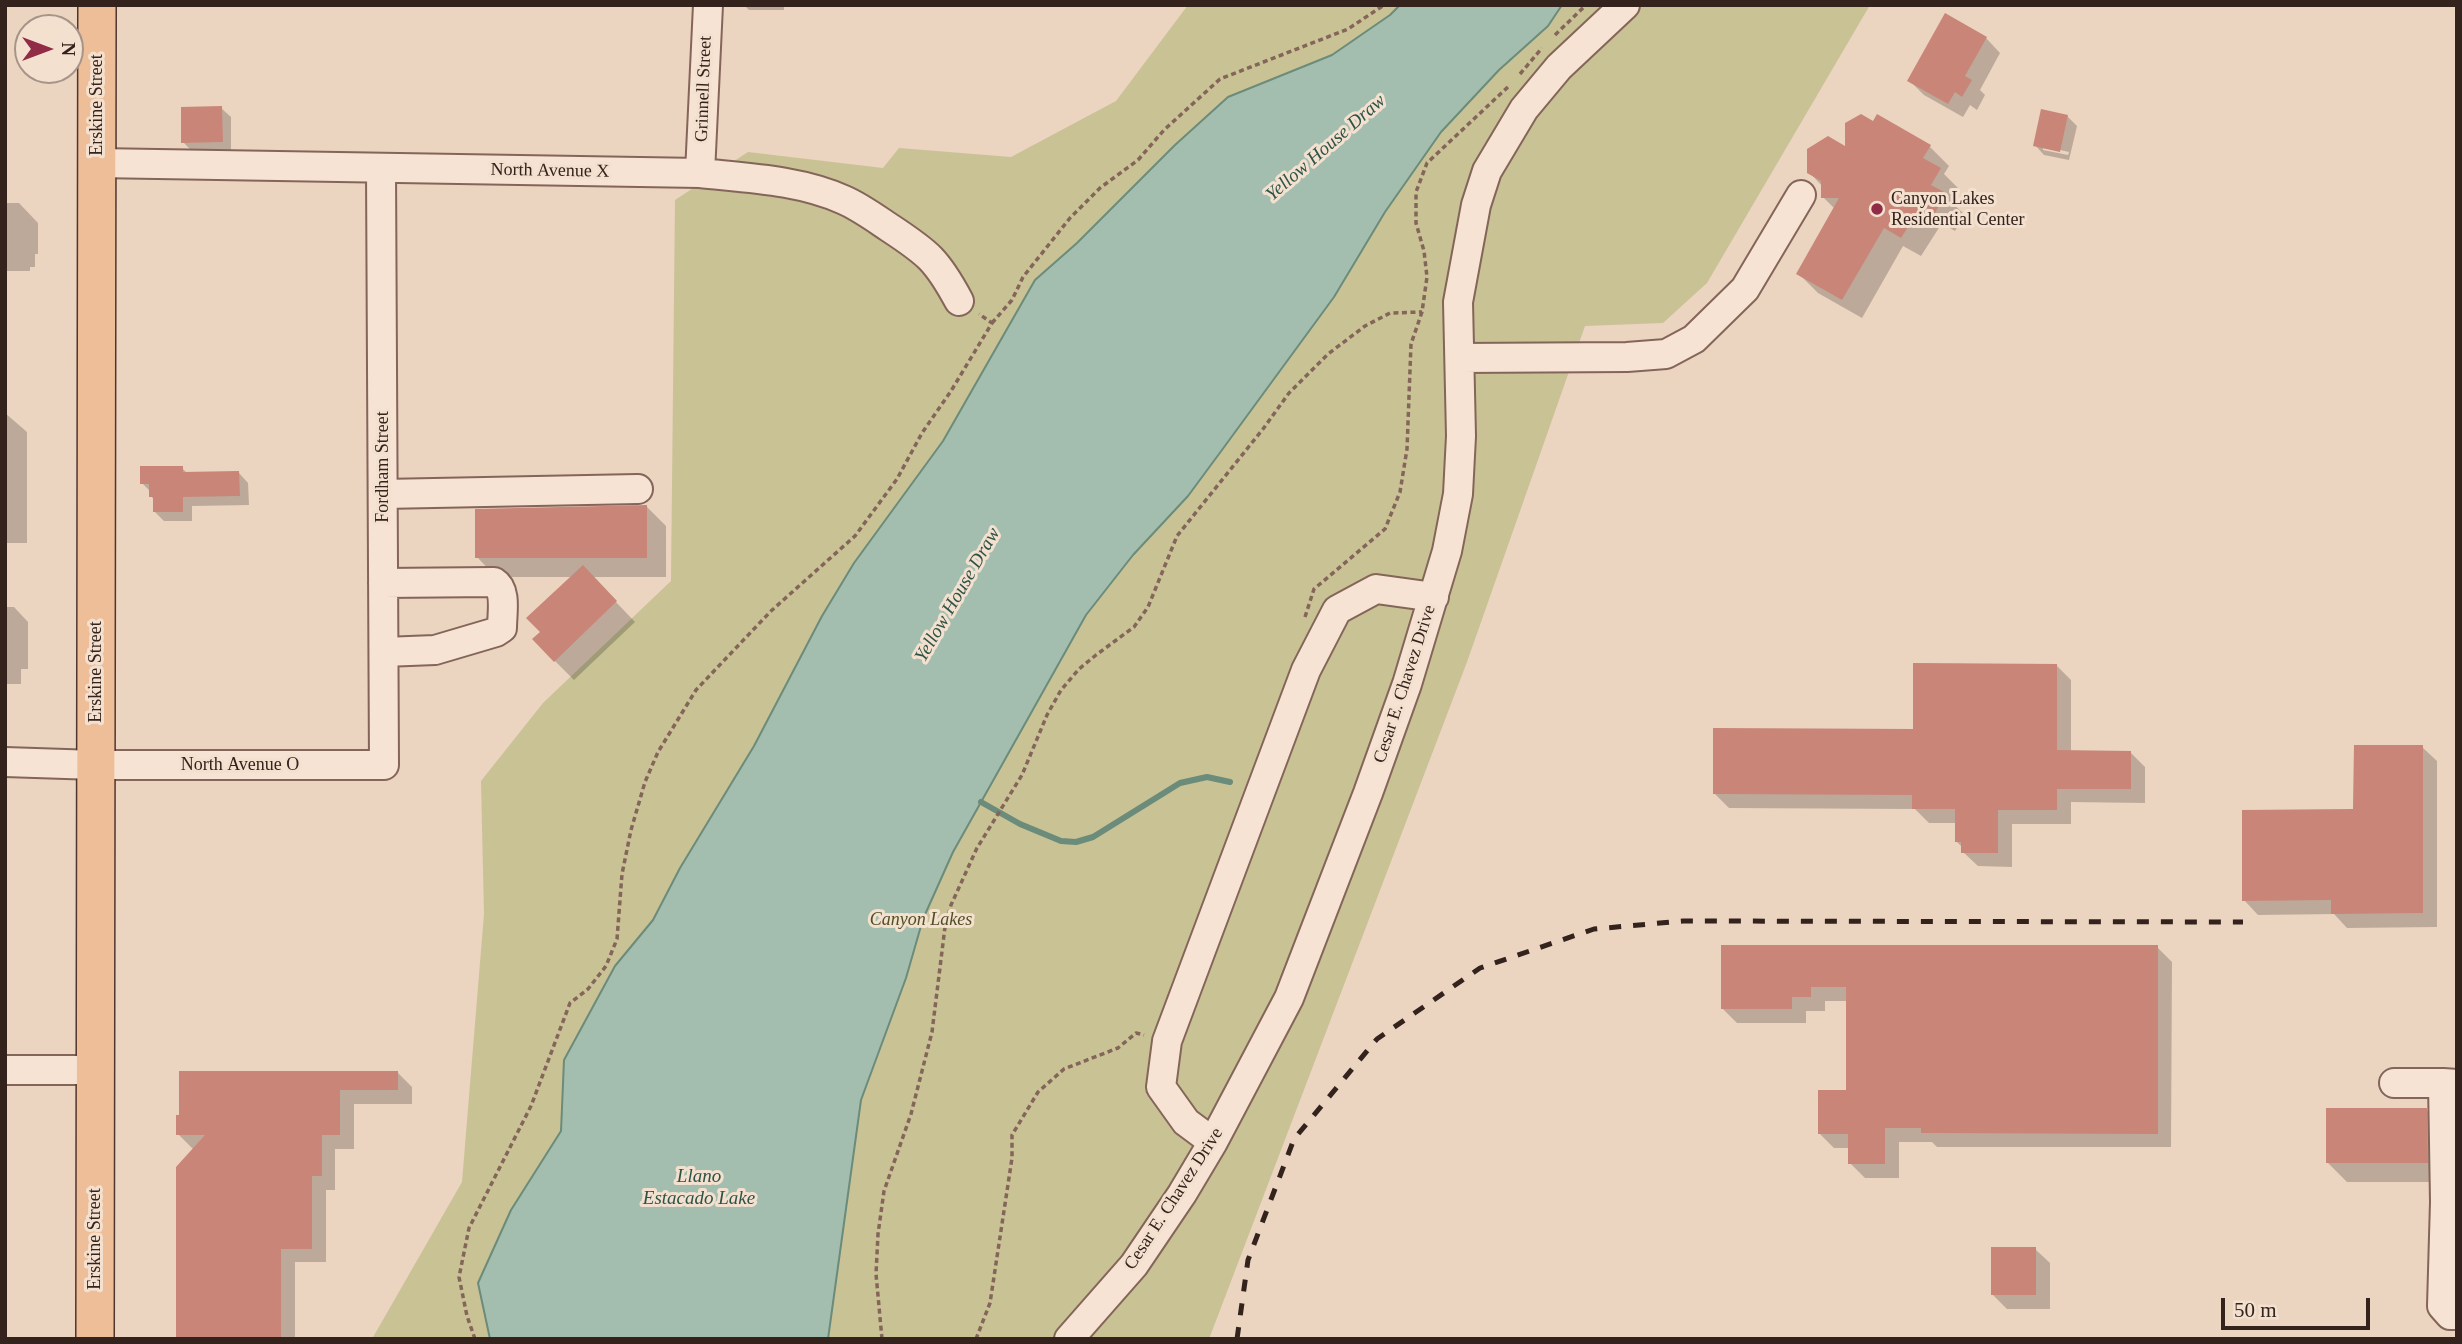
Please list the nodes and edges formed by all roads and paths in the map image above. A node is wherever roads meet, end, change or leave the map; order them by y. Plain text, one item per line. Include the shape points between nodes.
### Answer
1 (97, 5) edge
2 (708, 5) edge
3 (1384, 5) edge
4 (1586, 5) edge
5 (1625, 5) edge
6 (1553, 37) dead end
7 (1543, 46) dead end
8 (97, 163) junction
9 (381, 169) junction
10 (700, 173) junction
11 (1801, 195) dead end
12 (959, 301) joint
13 (1422, 312) junction
14 (992, 323) junction
15 (1460, 358) junction
16 (638, 489) dead end
17 (383, 494) junction
18 (383, 583) junction
19 (1434, 597) junction
20 (1302, 625) dead end
21 (384, 652) junction
22 (5, 762) edge
23 (96, 765) junction
24 (384, 765) joint
25 (1167, 1041) junction
26 (5, 1070) edge
27 (96, 1070) junction
28 (2394, 1083) dead end
29 (2450, 1084) edge
30 (1213, 1142) junction
31 (2451, 1202) edge
32 (2457, 1315) edge
33 (95, 1339) edge
34 (475, 1339) edge
35 (882, 1339) edge
36 (976, 1339) edge
37 (1069, 1339) edge

1 - 8 main road, Erskine Street
2 - 10 street, Grinnell Street
3 - 14 path via 1348,29 1220,79 1138,160 1070,218
4 - 6 path
5 - 15 street, Cesar E. Chavez Drive via 1559,67 1524,109 1487,171 1458,302
7 - 13 path via 1513,82 1427,163 1416,192 1416,223 1427,277
8 - 9 street, North Avenue X
8 - 23 main road, Erskine Street
9 - 10 street, North Avenue X
9 - 17 street, Fordham Street
10 - 12 street, North Avenue X via 784,183 844,200 925,251
11 - 15 street via 1745,289 1694,339 1666,354
12 - 14 path
13 - 20 path via 1411,344 1407,449 1400,492 1385,529 1314,589
13 - 35 path via 1390,313 1364,326 1289,393 1177,536 1148,607 1134,627 1088,662 1046,715 1022,775 977,848 945,927 932,1032 911,1114 884,1191 876,1274
14 - 34 path via 869,519 705,680 658,752 631,830 617,939 606,966 570,1003 531,1106 469,1228 459,1277
15 - 19 street, Cesar E. Chavez Drive via 1458,494
16 - 17 street
17 - 18 street, Fordham Street
18 - 21 street, Fordham Street
18 - 21 street via 494,582 502,592 502,628 496,632 435,650
19 - 25 street via 1377,589 1337,610 1306,670
19 - 30 street, Cesar E. Chavez Drive via 1373,781 1289,998
21 - 24 street, Fordham Street
22 - 23 street, North Avenue O
23 - 24 street, North Avenue O
23 - 27 main road, Erskine Street
25 - 30 street via 1161,1087 1186,1122
25 - 36 path via 1136,1033 1118,1048 1064,1069 1038,1092 1012,1135 990,1303
26 - 27 street
27 - 33 main road, Erskine Street
28 - 29 street
29 - 31 street
30 - 37 street, Cesar E. Chavez Drive via 1134,1265
31 - 32 street via 2442,1306

